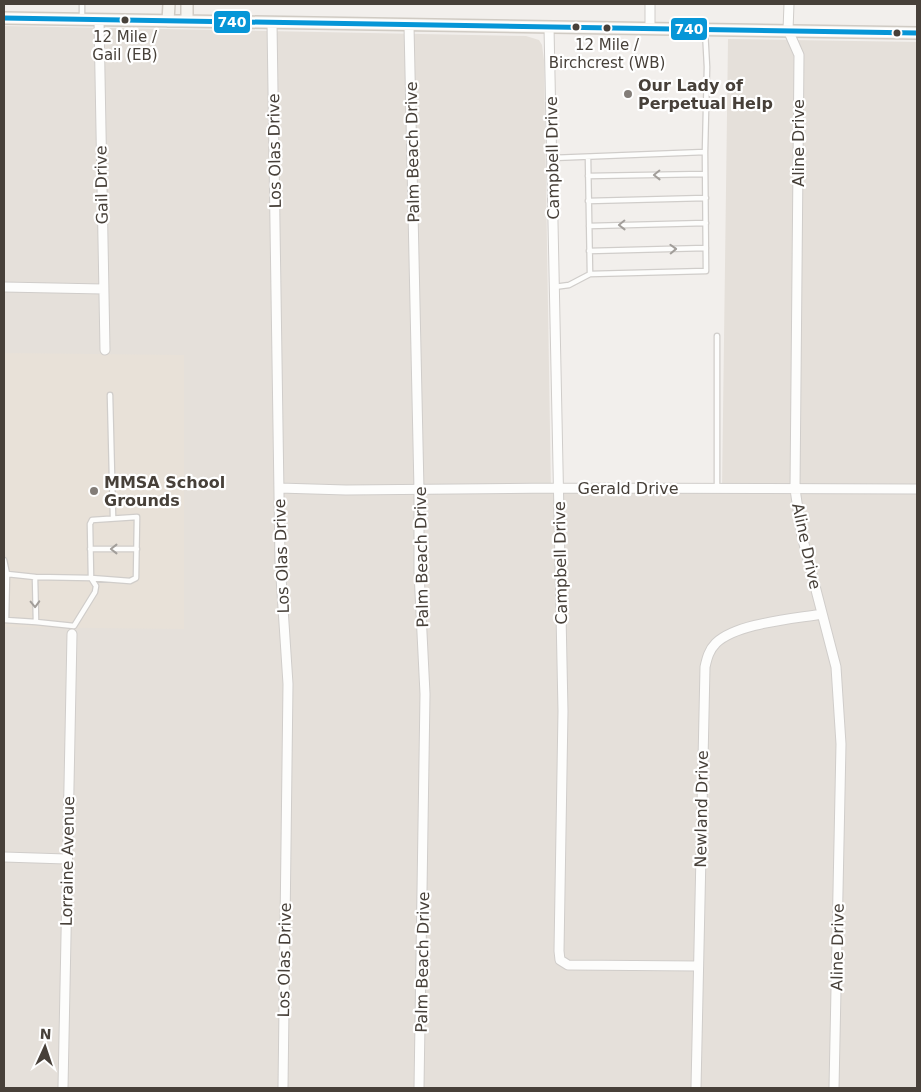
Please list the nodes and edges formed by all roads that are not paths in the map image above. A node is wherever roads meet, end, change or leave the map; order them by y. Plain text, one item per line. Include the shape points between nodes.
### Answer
1 (82, 4) edge
2 (169, 4) edge
3 (187, 4) edge
4 (650, 4) edge
5 (789, 4) edge
6 (4, 18) edge
7 (82, 20) junction
8 (99, 20) junction
9 (168, 21) junction
10 (187, 21) junction
11 (272, 23) junction
12 (409, 26) junction
13 (549, 27) junction
14 (650, 28) junction
15 (705, 29) junction
16 (788, 30) junction
17 (917, 33) edge
18 (705, 152) junction
19 (588, 157) junction
20 (552, 158) junction
21 (705, 174) junction
22 (588, 176) junction
23 (706, 198) junction
24 (588, 201) junction
25 (706, 223) junction
26 (589, 226) junction
27 (706, 248) junction
28 (589, 251) junction
29 (590, 274) junction
30 (4, 287) edge
31 (554, 287) junction
32 (103, 289) junction
33 (717, 336) dead end
34 (105, 350) dead end
35 (110, 395) dead end
36 (279, 488) junction
37 (558, 488) junction
38 (717, 488) junction
39 (795, 489) junction
40 (917, 489) edge
41 (419, 490) junction
42 (113, 517) junction
43 (90, 549) junction
44 (137, 549) junction
45 (4, 560) edge
46 (7, 574) junction
47 (34, 577) junction
48 (91, 578) junction
49 (822, 614) junction
50 (5, 620) edge
51 (36, 622) junction
52 (73, 630) junction
53 (4, 857) edge
54 (66, 859) junction
55 (698, 966) junction
56 (63, 1088) edge
57 (283, 1088) edge
58 (419, 1088) edge
59 (696, 1088) edge
60 (834, 1088) edge

1 - 7 lane
2 - 9 main road
3 - 10 main road
4 - 14 street
5 - 16 street, Aline Drive
6 - 7 main road
7 - 8 main road
8 - 9 main road
8 - 32 street, Gail Drive
9 - 10 main road
10 - 11 main road
11 - 12 main road
11 - 36 street, Los Olas Drive
12 - 13 main road
12 - 41 street, Palm Beach Drive
13 - 14 main road
13 - 20 street, Campbell Drive
14 - 15 main road
15 - 16 main road
15 - 18 lane
16 - 17 main road
16 - 39 street, Aline Drive via 799,55
18 - 19 lane
18 - 21 lane
19 - 20 lane
19 - 22 lane
20 - 31 street, Campbell Drive
21 -> 22 lane
21 - 23 lane
22 - 24 lane
23 - 24 lane
23 - 25 lane
24 - 26 lane
25 -> 26 lane
25 - 27 lane
26 - 28 lane
28 -> 27 lane
27 - 29 lane via 706,271
28 - 29 lane
29 - 31 lane via 569,285
30 - 32 street
31 - 37 street, Campbell Drive
32 - 34 street, Gail Drive
33 - 38 lane
35 - 42 lane
36 - 41 street, Gerald Drive
36 - 57 street, Los Olas Drive via 288,710
37 - 38 street, Gerald Drive
37 - 41 street, Gerald Drive
37 - 55 street, Campbell Drive via 563,711 560,960 568,965
38 - 39 street, Gerald Drive
39 - 40 street, Gerald Drive
39 - 49 street, Aline Drive via 802,536
41 - 58 street, Palm Beach Drive via 425,760
42 - 43 lane via 92,520
42 - 44 lane via 137,516
44 -> 43 lane
43 - 48 lane
44 - 48 lane via 136,578 130,581
45 - 46 lane
46 - 47 lane
46 - 50 lane
47 - 48 lane
47 -> 51 lane
48 - 52 lane via 96,586 95,592
49 - 55 street, Newland Drive via 727,635 709,652 703,691
49 - 60 street, Aline Drive via 836,667 841,744
50 - 51 lane
51 - 52 lane
52 - 54 street, Lorraine Avenue
53 - 54 street
54 - 56 street, Lorraine Avenue
55 - 59 street, Newland Drive

